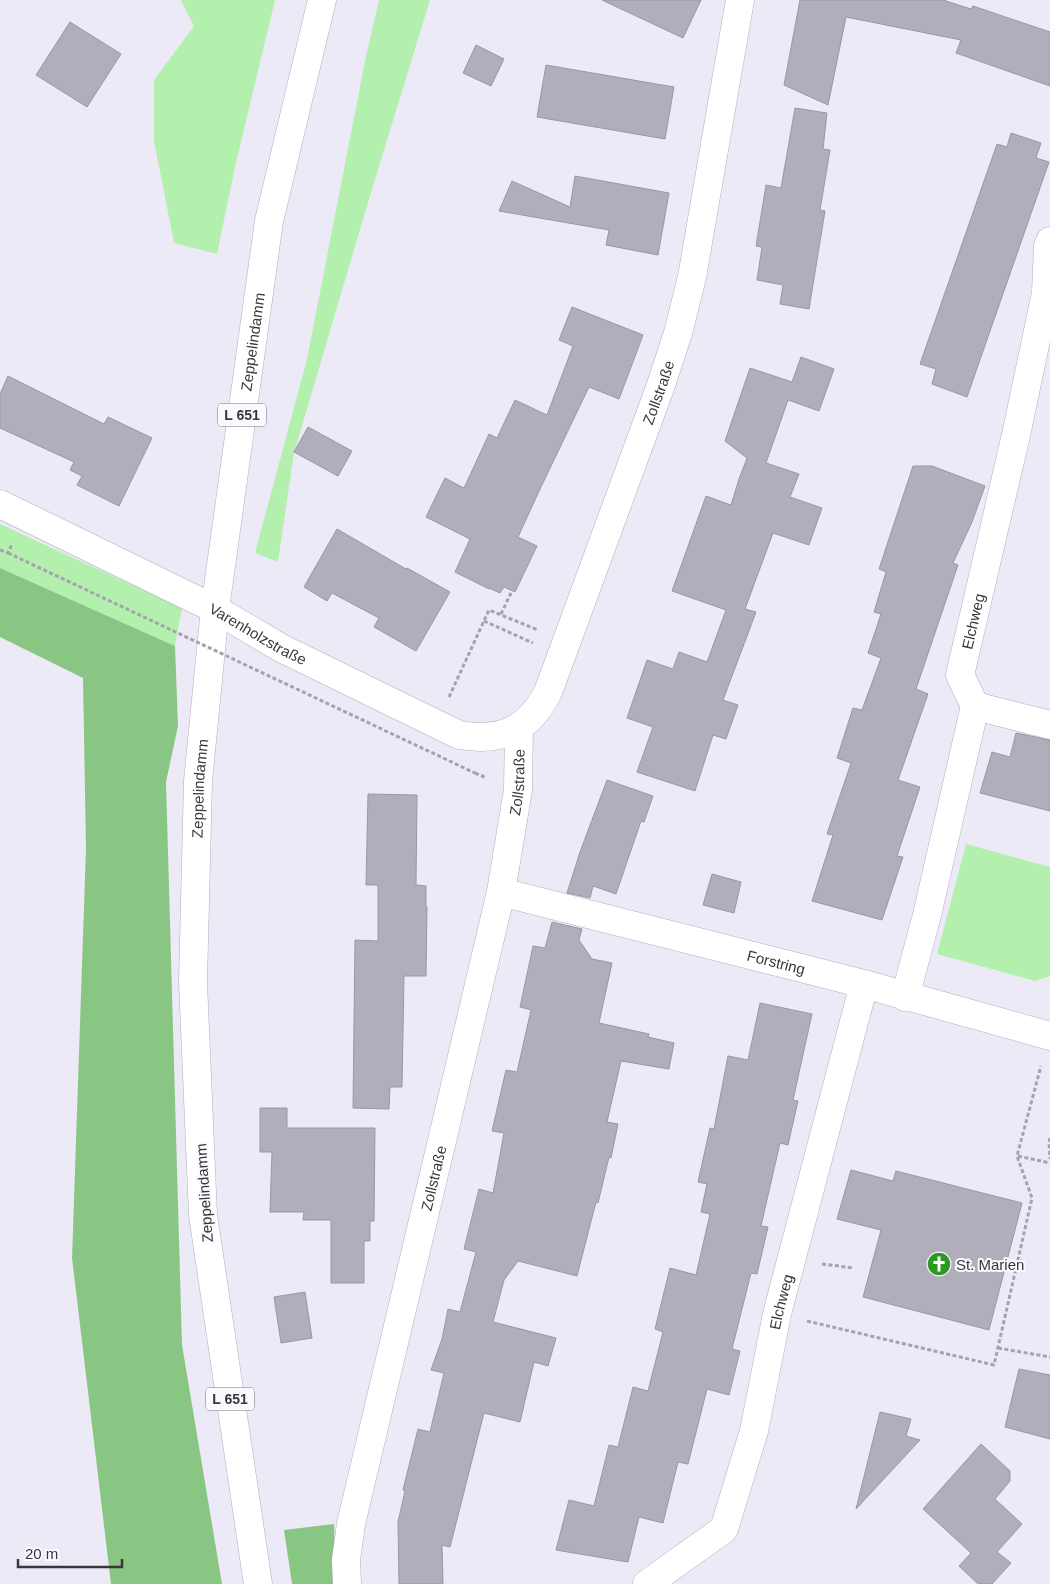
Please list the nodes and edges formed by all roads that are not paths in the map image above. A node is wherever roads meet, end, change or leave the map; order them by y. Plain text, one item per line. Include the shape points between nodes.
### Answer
1 (322, 0) edge
2 (740, 0) edge
3 (1050, 241) edge
4 (0, 504) edge
5 (214, 609) junction
6 (975, 706) junction
7 (1050, 725) edge
8 (519, 727) junction
9 (501, 892) junction
10 (864, 984) junction
11 (905, 997) junction
12 (1049, 1036) edge
13 (258, 1584) edge
14 (347, 1584) edge
15 (647, 1584) edge

1 - 5 street, Zeppelindamm / L 651 via 269,221
2 - 8 street, Zollstraße via 692,277 678,333 543,702
3 - 6 street, Elchweg via 1046,294 960,675
4 - 5 street, Varenholzstraße
5 - 8 street, Varenholzstraße via 281,648 459,734 484,738 503,735
5 - 13 street, Zeppelindamm / L 651 via 198,780 193,982 203,1215
6 - 7 street
6 - 11 street
8 - 9 street, Zollstraße via 518,790
9 - 10 street, Forstring
9 - 14 street, Zollstraße via 351,1524 346,1560
10 - 11 street, Forstring
10 - 15 street, Elchweg via 777,1314 754,1431 724,1530
11 - 12 street, Forstring via 979,1010

